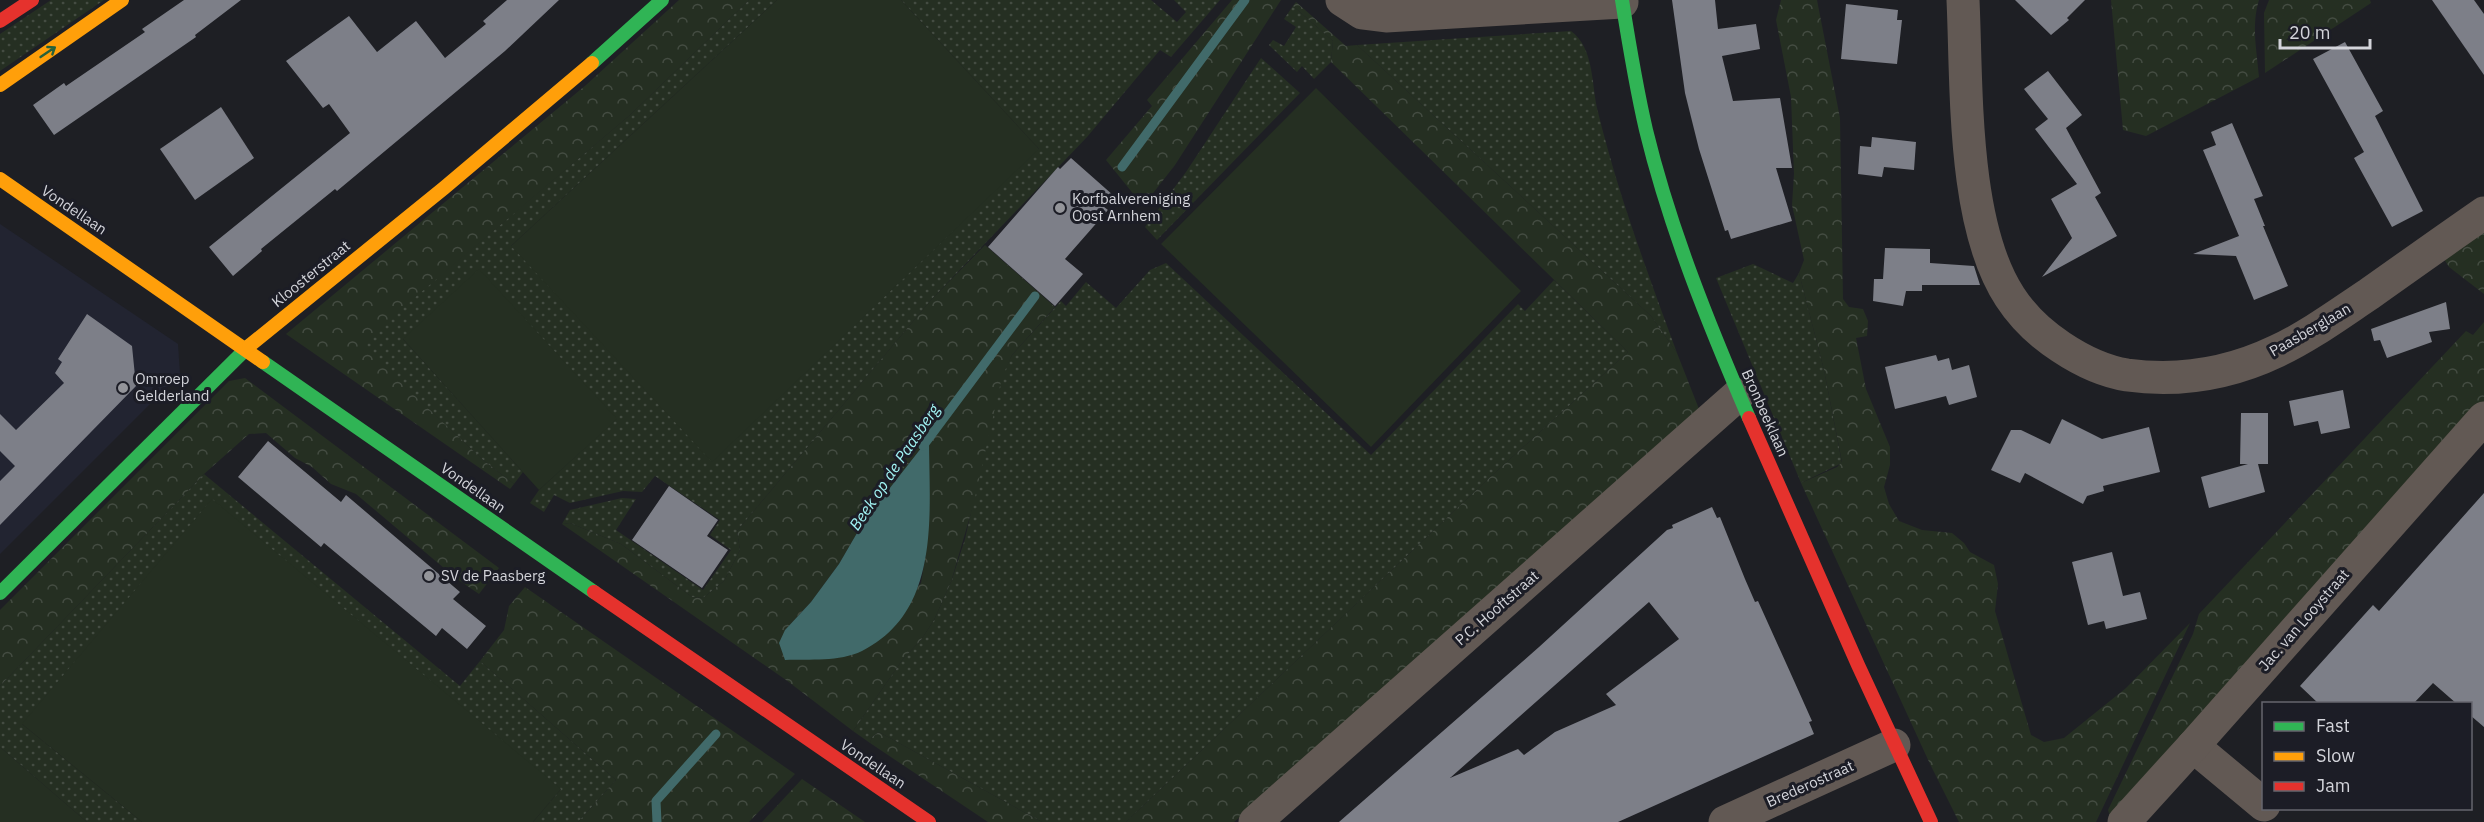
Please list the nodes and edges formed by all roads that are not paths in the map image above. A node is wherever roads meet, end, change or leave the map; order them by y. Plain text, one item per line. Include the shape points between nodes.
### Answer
1 (32, 0) edge
2 (122, 0) edge
3 (662, 0) edge
4 (1342, 0) edge
5 (1963, 0) edge
6 (1622, 1) edge
7 (0, 21) edge
8 (0, 85) edge
9 (0, 179) edge
10 (2484, 213) edge
11 (246, 348) junction
12 (1738, 395) junction
13 (2484, 418) edge
14 (0, 594) edge
15 (1894, 745) junction
16 (2193, 746) junction
17 (2262, 803) edge
18 (2270, 810) edge
19 (929, 822) edge
20 (1255, 822) edge
21 (1725, 822) edge
22 (1931, 822) edge
23 (2124, 822) edge
24 (2284, 822) edge

1 - 7 street
8 -> 2 street
3 - 11 street, Kloosterstraat via 579,75
4 - 6 street via 1362,13 1386,16
5 - 10 street, Paasberglaan via 1972,172 1985,237 2009,295 2027,320 2079,360 2111,372 2157,378 2204,376 2244,364 2308,334
6 - 12 street, Bronbeeklaan via 1651,154 1709,325
9 - 11 street, Vondellaan
11 - 14 street, Kloosterstraat
11 - 19 street, Vondellaan
12 - 15 street, Bronbeeklaan
12 - 20 street, P.C. Hooftstraat
13 - 16 street, Jac. van Looystraat
15 - 21 street, Brederostraat
15 - 22 street, Bronbeeklaan
16 - 17 street
16 - 23 street, Jac. van Looystraat
18 - 24 street

